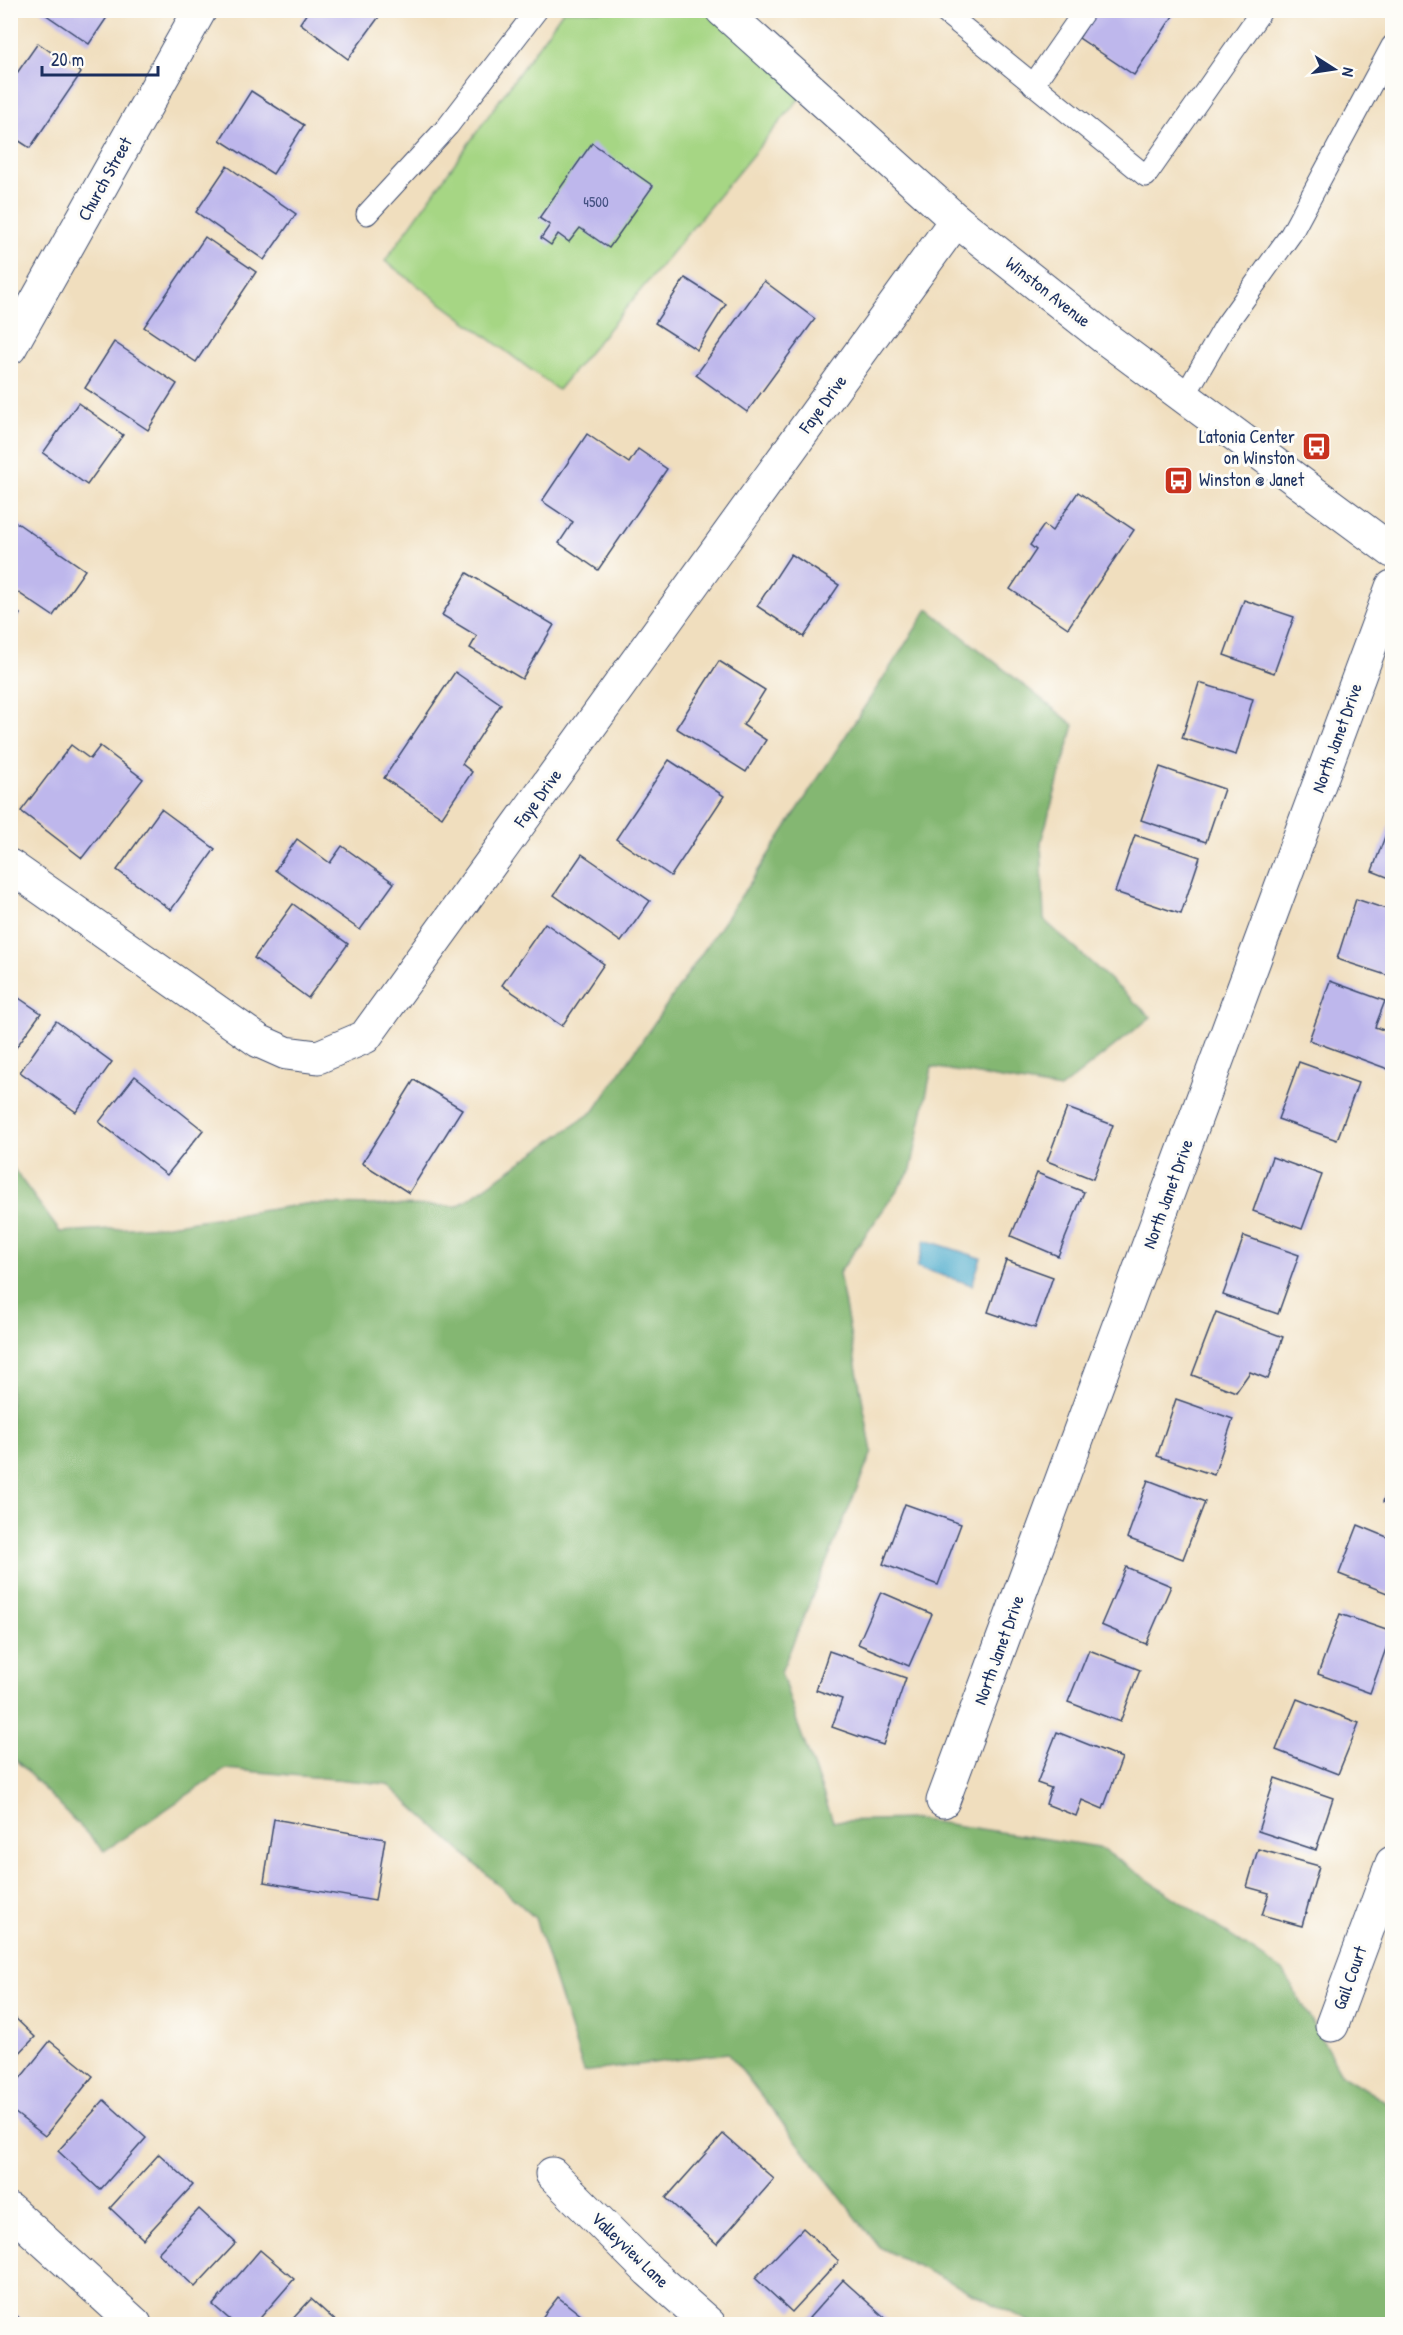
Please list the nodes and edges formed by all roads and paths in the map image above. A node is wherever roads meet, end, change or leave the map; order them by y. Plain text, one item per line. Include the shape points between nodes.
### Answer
1 (200, 10) edge
2 (537, 10) edge
3 (722, 10) edge
4 (942, 10) edge
5 (1085, 10) edge
6 (1262, 10) edge
7 (1392, 46) edge
8 (1033, 85) junction
9 (367, 214) dead end
10 (956, 220) junction
11 (10, 348) edge
12 (1184, 397) junction
13 (1392, 551) edge
14 (1392, 587) edge
15 (10, 866) edge
16 (943, 1801) dead end
17 (1392, 1863) edge
18 (1332, 2025) dead end
19 (552, 2174) dead end
20 (10, 2210) edge
21 (135, 2325) edge
22 (709, 2325) edge

1 - 11 street, Church Street
2 - 9 lane via 448,126
3 - 10 street, Winston Avenue
4 - 8 lane
5 - 8 lane
6 - 8 lane via 1146,176
7 - 12 lane via 1291,234 1225,326
10 - 12 street, Winston Avenue
10 - 15 street, Faye Drive via 365,1037 318,1057 286,1053 259,1041
12 - 13 street, Winston Avenue
14 - 16 street, North Janet Drive
17 - 18 street, Gail Court
19 - 22 street, Valleyview Lane
20 - 21 street

